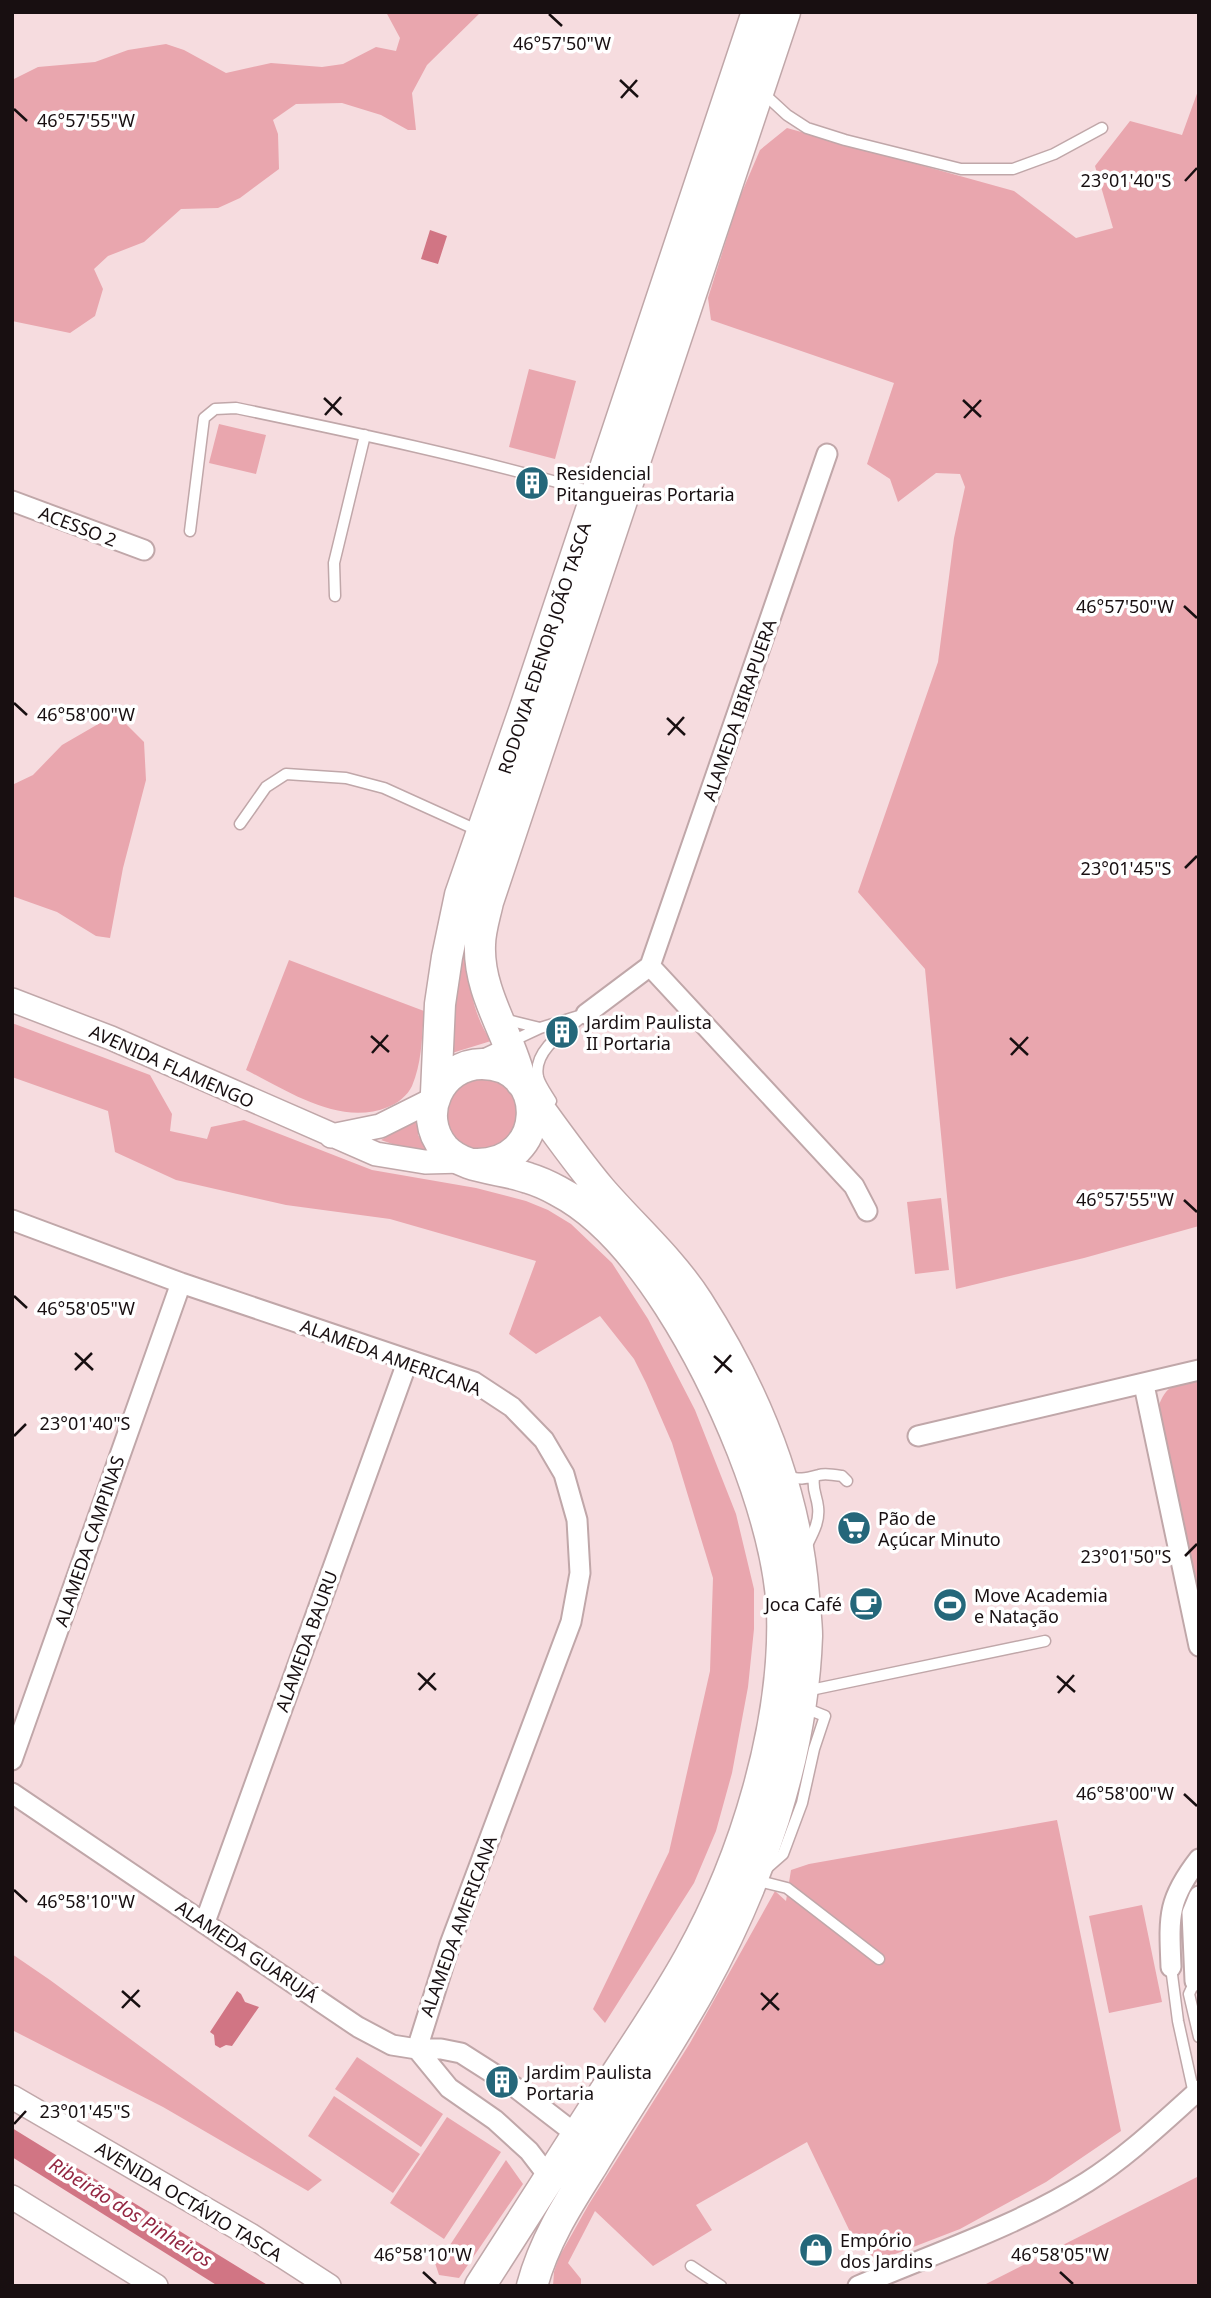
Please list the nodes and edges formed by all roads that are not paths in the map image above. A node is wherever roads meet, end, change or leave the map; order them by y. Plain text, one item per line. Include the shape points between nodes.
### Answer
1 (757, 12) edge
2 (785, 12) edge
3 (759, 89) junction
4 (1102, 128) dead end
5 (365, 435) junction
6 (827, 454) dead end
7 (596, 494) junction
8 (12, 501) edge
9 (190, 531) dead end
10 (144, 550) dead end
11 (335, 596) dead end
12 (563, 636) junction
13 (240, 824) dead end
14 (482, 832) junction
15 (650, 966) junction
16 (12, 1000) edge
17 (586, 1014) junction
18 (540, 1028) junction
19 (503, 1031) junction
20 (464, 1067) junction
21 (525, 1087) junction
22 (435, 1096) junction
23 (331, 1136) junction
24 (571, 1153) junction
25 (469, 1163) junction
26 (867, 1211) dead end
27 (12, 1220) edge
28 (181, 1283) junction
29 (408, 1360) junction
30 (1199, 1370) edge
31 (1144, 1385) junction
32 (918, 1436) dead end
33 (781, 1474) junction
34 (814, 1478) junction
35 (847, 1481) dead end
36 (801, 1557) junction
37 (1045, 1641) dead end
38 (1199, 1646) edge
39 (809, 1704) junction
40 (12, 1760) edge
41 (12, 1794) edge
42 (1199, 1859) edge
43 (754, 1880) junction
44 (1199, 1896) edge
45 (205, 1922) junction
46 (879, 1959) dead end
47 (1171, 1967) junction
48 (1197, 1983) edge
49 (1199, 2037) edge
50 (417, 2049) junction
51 (1197, 2092) edge
52 (12, 2097) edge
53 (577, 2134) junction
54 (550, 2177) junction
55 (578, 2188) junction
56 (12, 2197) edge
57 (691, 2266) dead end
58 (156, 2286) edge
59 (329, 2286) edge
60 (480, 2286) edge
61 (532, 2286) edge
62 (721, 2286) edge
63 (859, 2286) edge

1 - 7 main road, RODOVIA EDENOR JOÃO TASCA
2 - 3 main road, RODOVIA EDENOR JOÃO TASCA
3 - 4 lane via 807,128 961,169 1013,169 1054,155
3 - 12 main road, RODOVIA EDENOR JOÃO TASCA
5 - 7 lane
5 - 9 lane via 236,408 215,409 204,418
5 - 11 lane via 334,563
6 - 15 street, ALAMEDA IBIRAPUERA
7 - 12 main road, RODOVIA EDENOR JOÃO TASCA
8 - 10 street, ACESSO 2
12 - 14 main road, RODOVIA EDENOR JOÃO TASCA
12 - 19 main road, RODOVIA EDENOR JOÃO TASCA via 480,944 482,975
13 - 14 lane via 266,787 286,774 346,778 384,788
14 - 22 main road, RODOVIA EDENOR JOÃO TASCA via 460,895 447,957
15 - 17 street
15 - 26 street via 854,1186
16 - 23 street, AVENIDA FLAMENGO via 111,1038
17 - 18 lane
17 - 24 lane via 556,1039 540,1060 538,1079 561,1118
18 - 19 lane
18 - 19 lane
19 - 20 lane
19 - 21 main road, RODOVIA EDENOR JOÃO TASCA
20 - 21 main road via 489,1064 512,1073
20 - 22 main road via 452,1073
21 - 24 main road, RODOVIA EDENOR JOÃO TASCA
21 - 25 main road via 533,1116 526,1139 499,1162
22 - 23 street via 380,1126
22 - 25 main road via 431,1116 438,1139
23 - 25 street, AVENIDA FLAMENGO via 376,1154
24 - 33 main road, RODOVIA EDENOR JOÃO TASCA via 697,1300 757,1410
25 - 53 main road via 527,1177 582,1206 614,1234 665,1300 705,1370 742,1450 770,1531 782,1606 781,1675 765,1760 737,1854 689,1958
27 - 28 street, ALAMEDA AMERICANA
28 - 29 street, ALAMEDA AMERICANA
28 - 40 street, ALAMEDA CAMPINAS
29 - 45 street, ALAMEDA BAURU
29 - 50 street, ALAMEDA AMERICANA via 474,1382 512,1407 544,1440 564,1474 577,1520 580,1573 571,1622 450,1944
30 - 31 street
31 - 32 street
31 - 38 street
33 - 34 lane
33 - 36 main road, RODOVIA EDENOR JOÃO TASCA
34 - 35 lane via 820,1474 842,1476
34 - 36 lane via 816,1528
36 - 39 main road, RODOVIA EDENOR JOÃO TASCA
37 - 39 lane
39 - 43 main road, RODOVIA EDENOR JOÃO TASCA
41 - 45 street, ALAMEDA GUARUJÁ
42 - 47 street via 1181,1882 1171,1909
43 - 46 lane via 787,1888
43 - 55 main road, RODOVIA EDENOR JOÃO TASCA via 700,1990
44 - 48 street via 1192,1913
45 - 50 street, ALAMEDA GUARUJÁ via 384,2043
47 - 48 lane
47 - 51 lane via 1178,2021
48 - 49 lane via 1189,1994
50 - 53 street, ALAMEDA GUARUJÁ via 461,2053
50 - 54 street via 449,2088 519,2141
51 - 63 street via 1117,2161 1056,2200
52 - 59 street, AVENIDA OCTÁVIO TASCA
53 - 54 main road
53 - 55 main road
54 - 60 main road
55 - 61 main road, RODOVIA EDENOR JOÃO TASCA via 555,2225
56 - 58 street
57 - 62 lane

